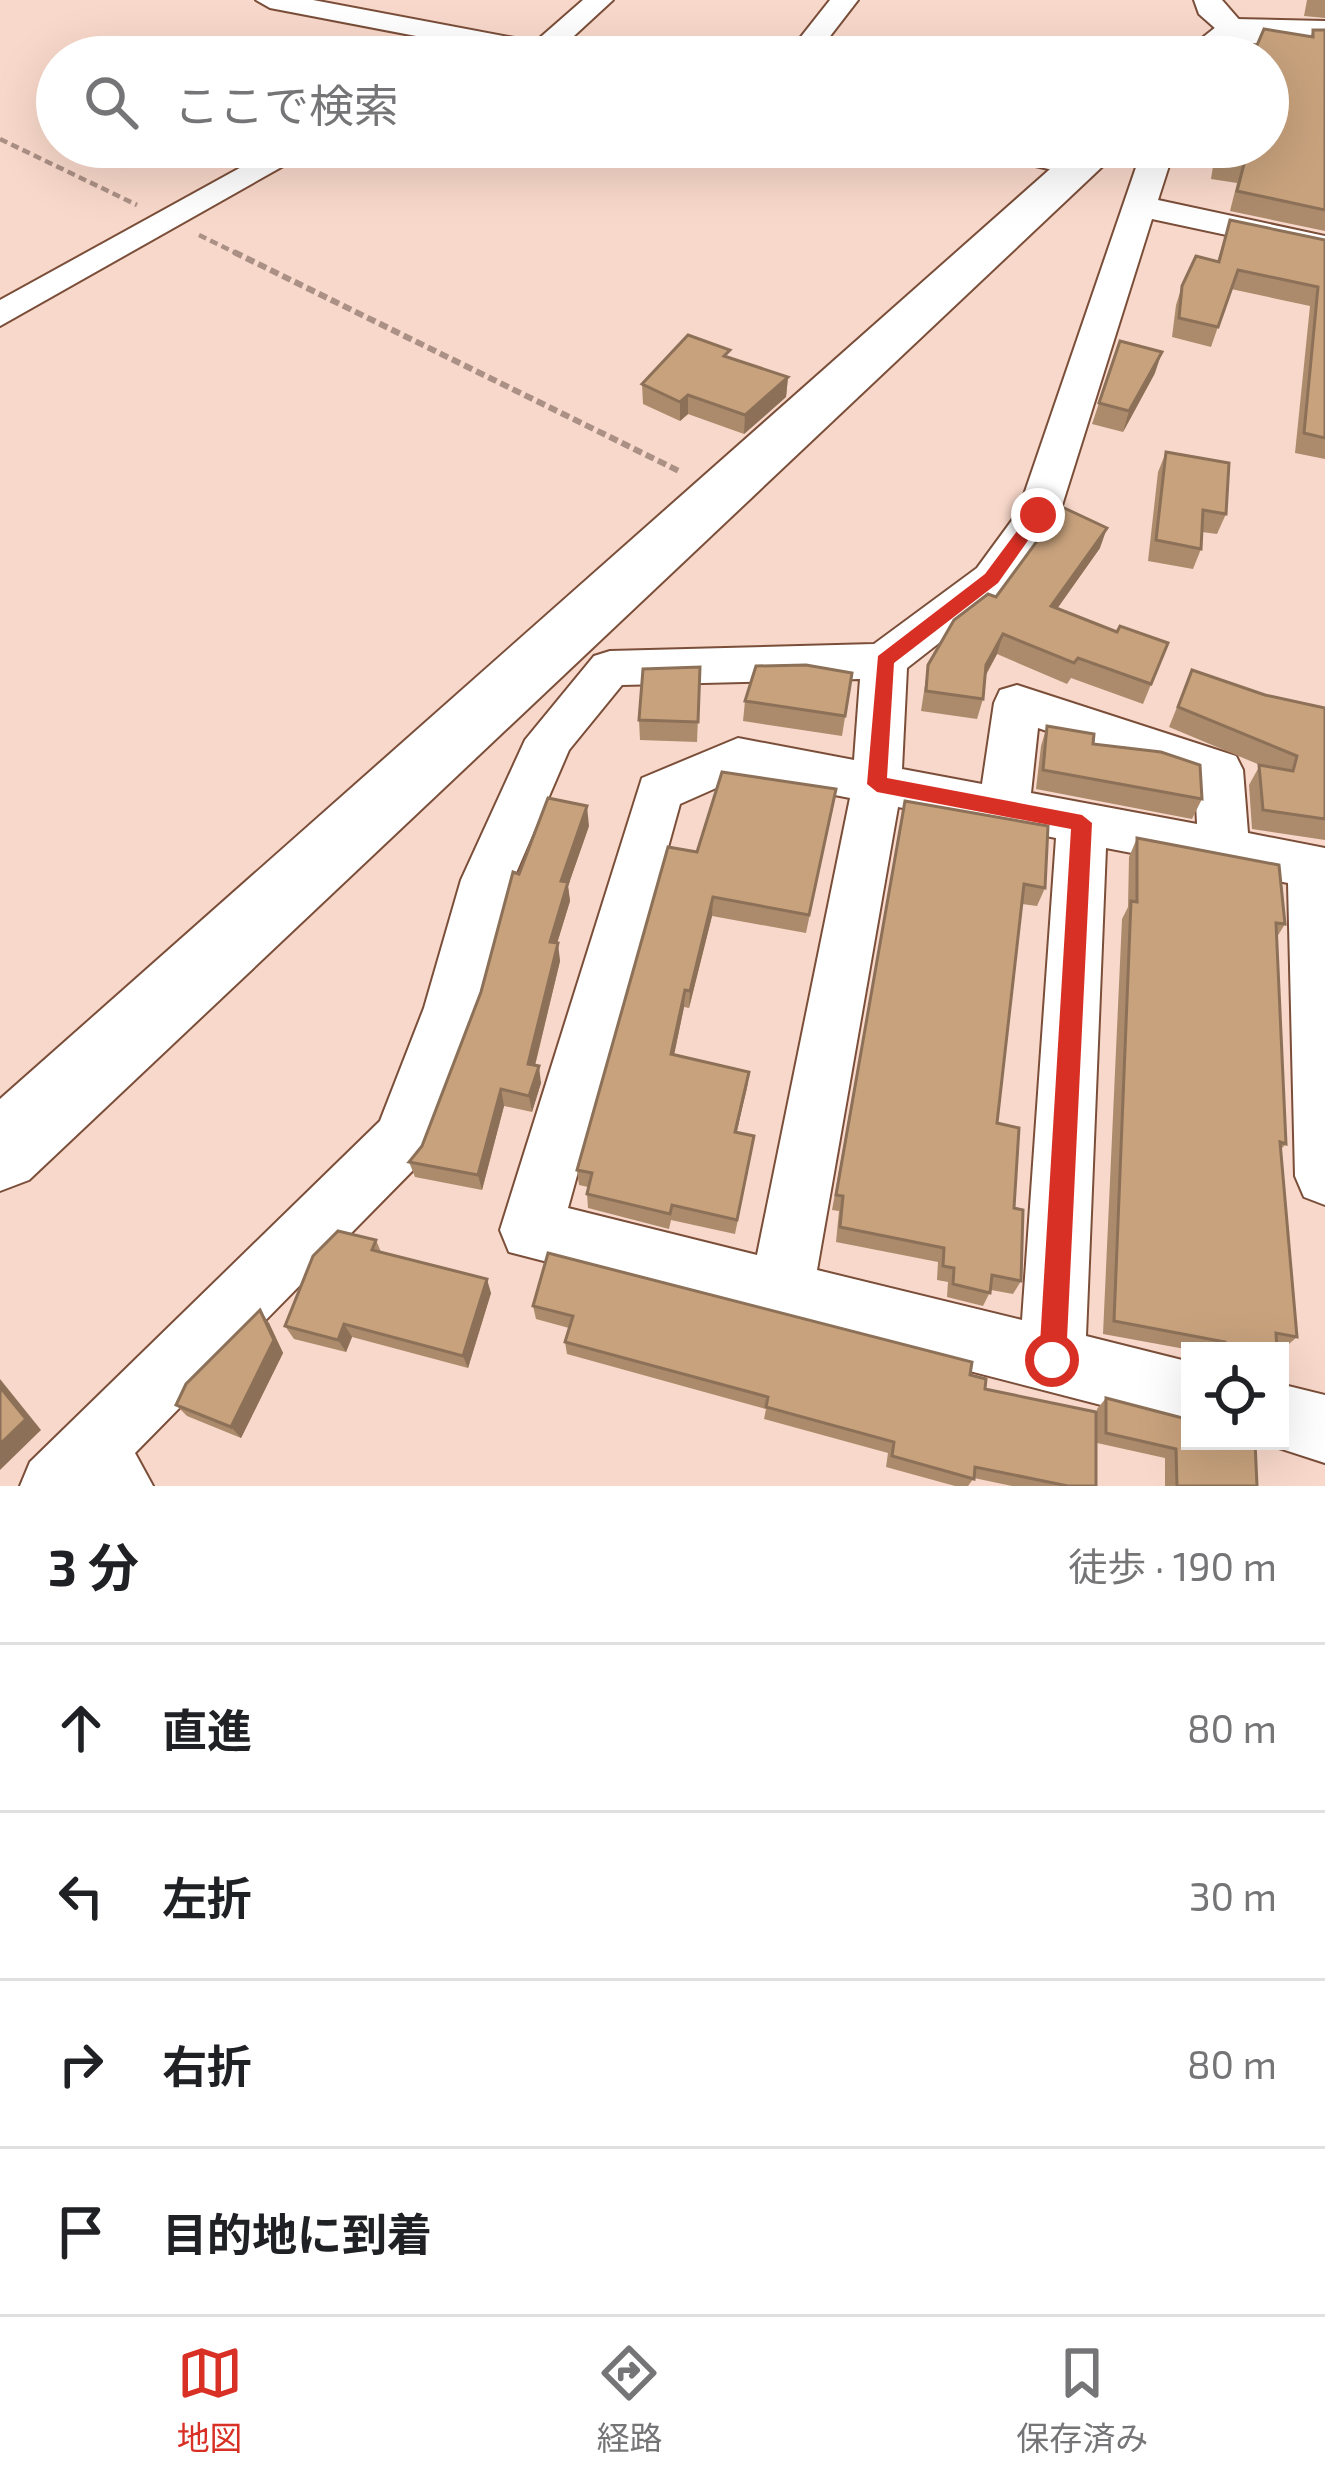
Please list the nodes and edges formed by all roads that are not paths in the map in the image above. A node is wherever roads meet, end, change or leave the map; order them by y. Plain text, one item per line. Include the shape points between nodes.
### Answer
1 (270, 0) edge
2 (599, 0) edge
3 (844, 0) edge
4 (1208, 0) edge
5 (1235, 31) junction
6 (1325, 33) edge
7 (470, 36) edge
8 (558, 36) edge
9 (816, 36) edge
10 (1228, 36) edge
11 (263, 168) edge
12 (1078, 168) edge
13 (1153, 168) edge
14 (1140, 206) junction
15 (1325, 247) edge
16 (0, 316) edge
17 (884, 661) junction
18 (877, 784) junction
19 (1004, 808) junction
20 (1082, 823) junction
21 (1224, 850) junction
22 (1319, 868) edge
23 (0, 1152) edge
24 (1325, 1175) edge
25 (781, 1292) junction
26 (1052, 1360) junction
27 (1181, 1393) edge
28 (1289, 1419) edge
29 (1325, 1429) edge
30 (87, 1474) edge

1 - 7 street
2 - 8 street
3 - 9 street
4 - 5 street
5 - 6 street
5 - 10 street
11 - 16 street
12 - 23 street
13 - 14 street
14 - 15 street
14 - 17 street via 1038,515 992,579
17 - 18 street
17 - 30 street via 610,668 549,740 496,860 403,1141
18 - 19 street
18 - 25 street
18 - 25 street via 738,758 658,792 531,1230
19 - 20 street
19 - 21 street via 1017,703 1219,770
20 - 21 street
20 - 26 street
21 - 22 street
22 - 24 street
25 - 26 street
26 - 27 street
28 - 29 street

